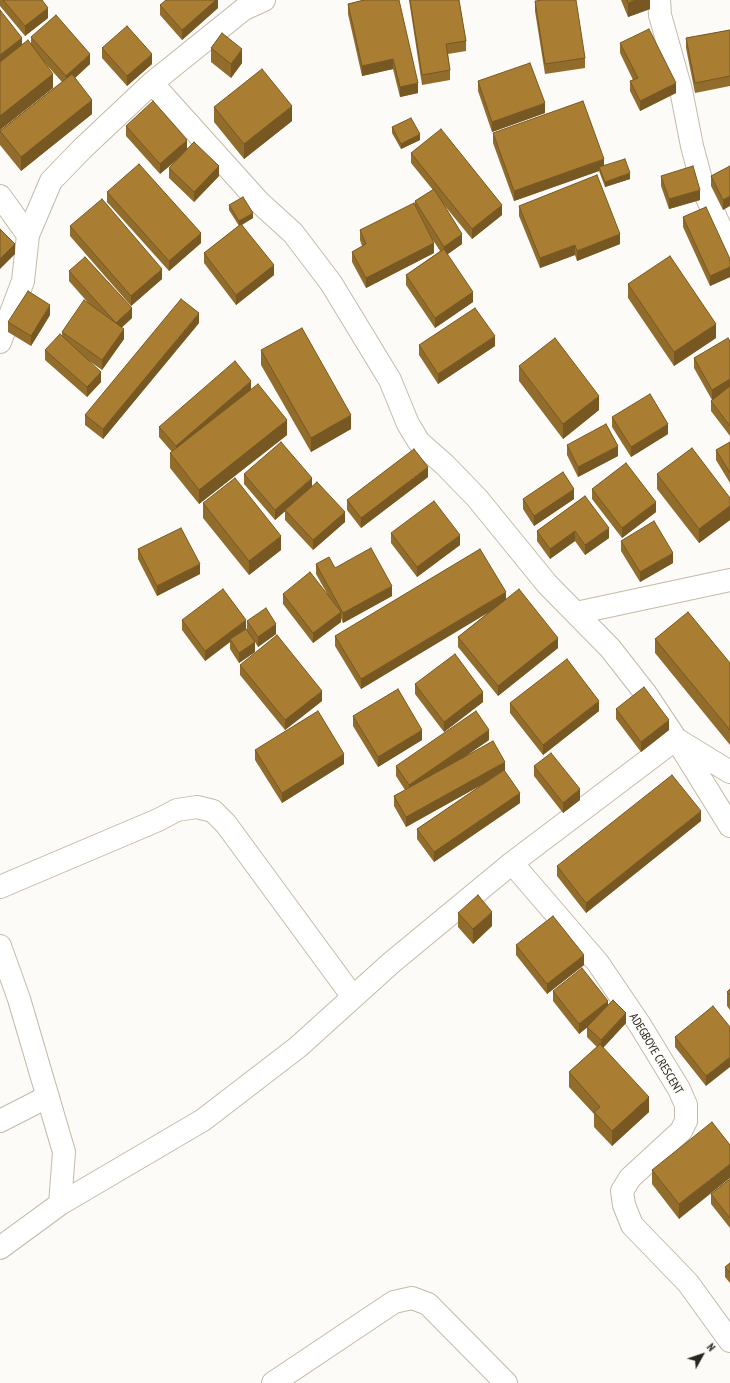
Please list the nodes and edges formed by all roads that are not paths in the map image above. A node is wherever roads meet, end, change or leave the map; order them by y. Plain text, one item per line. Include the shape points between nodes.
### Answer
1 (264, 0) edge
2 (659, 0) edge
3 (240, 5) edge
4 (152, 83) junction
5 (0, 196) edge
6 (28, 235) junction
7 (730, 249) edge
8 (0, 342) edge
9 (730, 580) edge
10 (576, 613) junction
11 (676, 738) junction
12 (730, 772) edge
13 (730, 826) edge
14 (512, 863) junction
15 (0, 887) edge
16 (0, 946) edge
17 (353, 997) junction
18 (46, 1097) junction
19 (0, 1120) edge
20 (60, 1204) junction
21 (0, 1248) edge
22 (730, 1341) edge
23 (273, 1383) edge
24 (506, 1383) edge

1 - 3 street
2 - 7 street via 660,15 681,90 704,191
3 - 4 street
4 - 6 street via 51,182
4 - 10 street via 260,203 293,233 331,283 386,373 408,424 419,442 477,498 547,584
5 - 6 street
6 - 8 street via 23,281
9 - 10 street
10 - 11 street via 610,648
11 - 12 street
11 - 13 street
11 - 14 street
14 - 17 street
14 - 22 street, ADEGBOYE CRESCENT via 598,963 679,1089 686,1105 686,1122 681,1131 630,1178 622,1191 624,1205 632,1225 688,1283
15 - 17 street via 177,810 197,807 213,811 226,824
16 - 18 street via 19,999
17 - 20 street via 298,1047 204,1120
18 - 19 street
18 - 20 street via 64,1152
20 - 21 street
23 - 24 street via 394,1302 412,1298 428,1304

